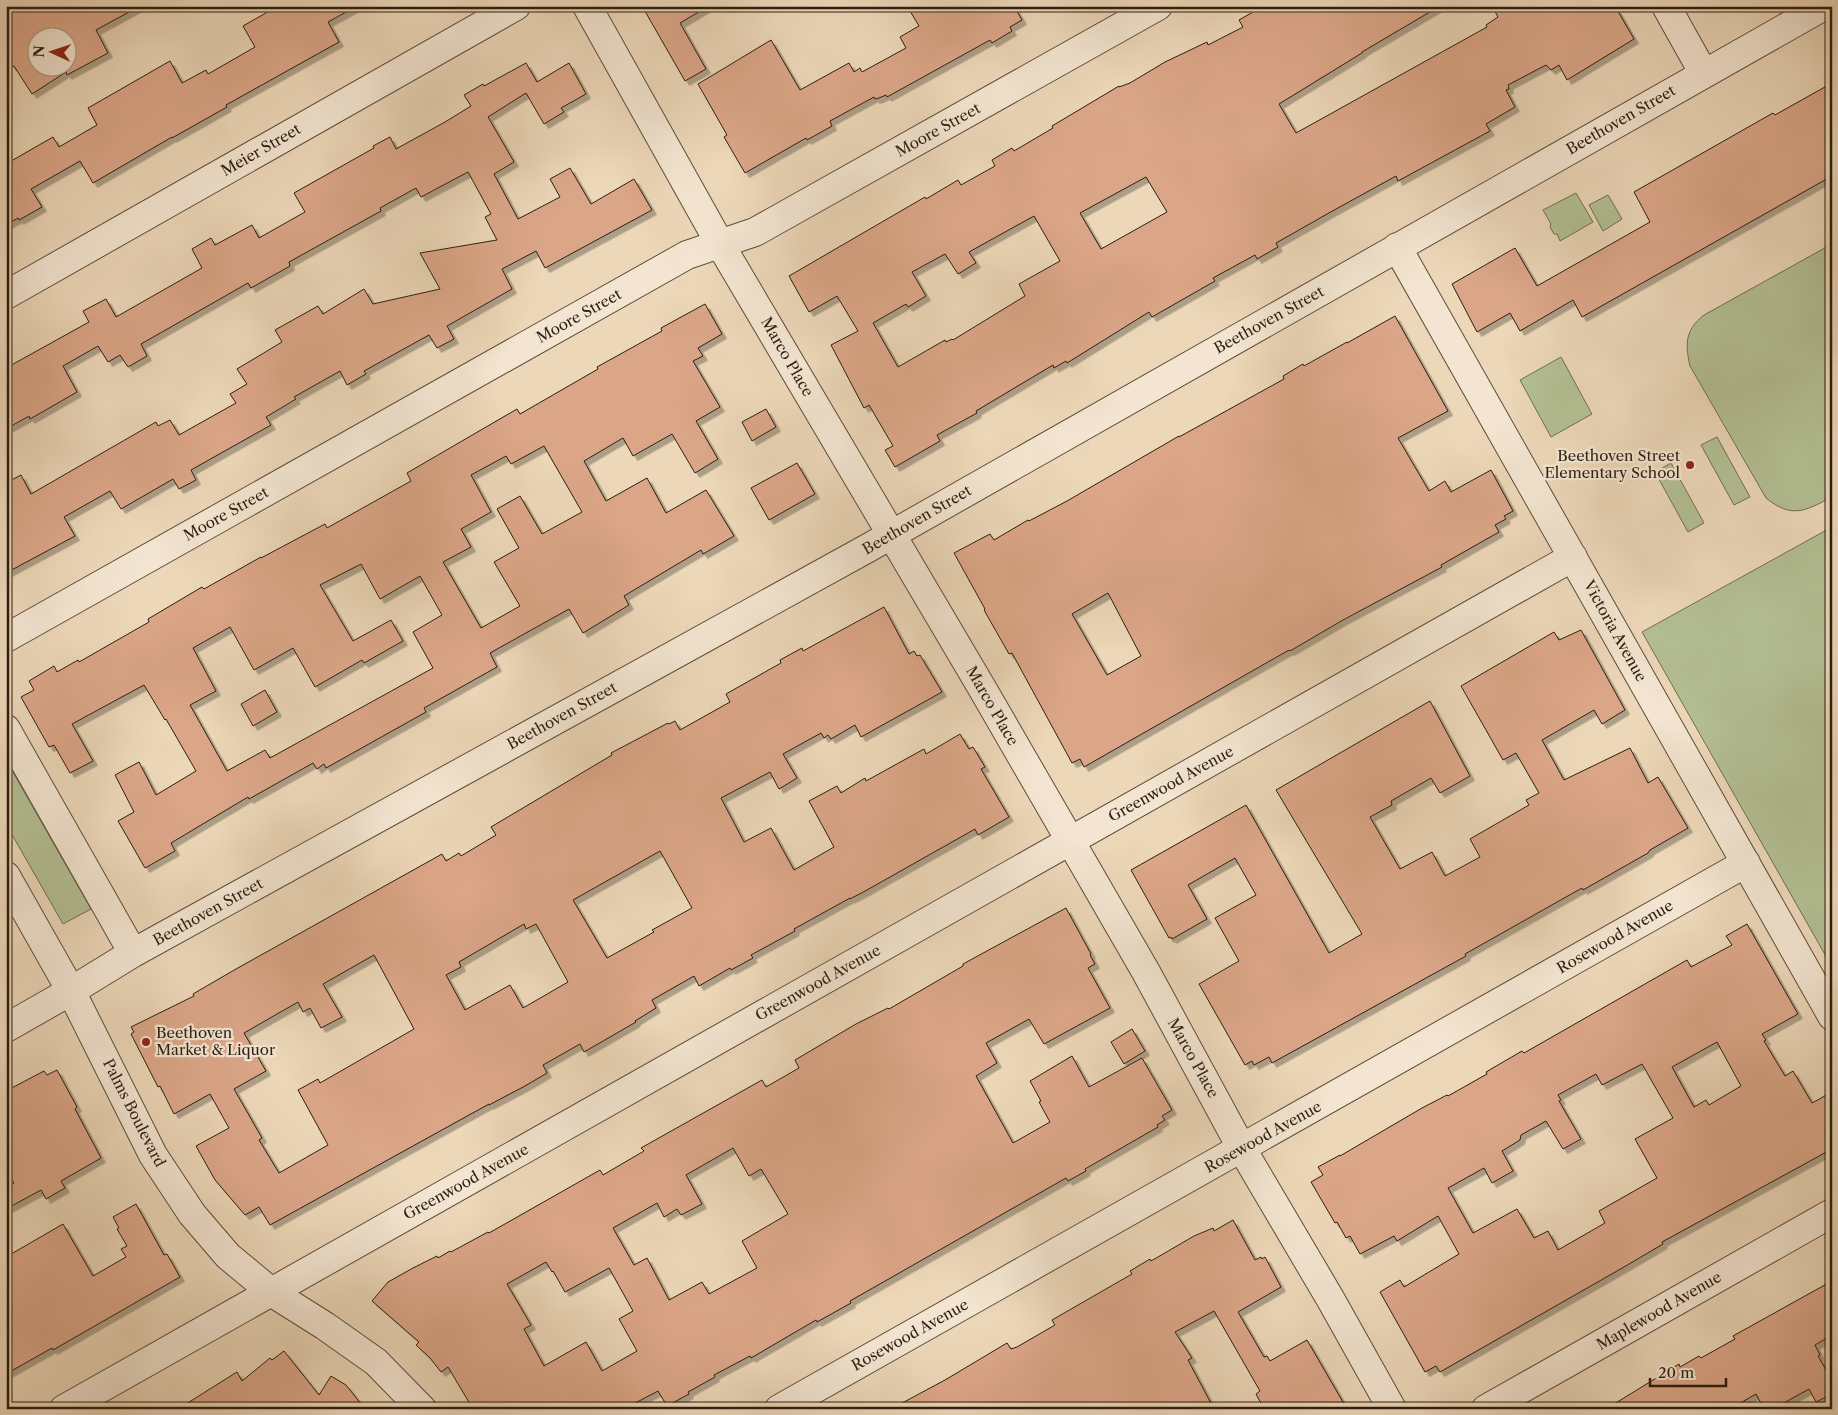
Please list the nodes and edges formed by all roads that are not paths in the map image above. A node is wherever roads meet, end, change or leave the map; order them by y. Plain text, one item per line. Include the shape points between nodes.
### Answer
1 (516, 6) edge
2 (587, 6) edge
3 (1158, 6) edge
4 (1666, 6) edge
5 (1824, 6) edge
6 (1704, 74) junction
7 (720, 244) junction
8 (1397, 247) junction
9 (6, 295) edge
10 (891, 535) junction
11 (1573, 557) junction
12 (6, 638) edge
13 (6, 728) edge
14 (1070, 840) junction
15 (1746, 863) junction
16 (6, 876) edge
17 (133, 952) junction
18 (71, 991) junction
19 (1832, 1016) edge
20 (6, 1028) edge
21 (1242, 1148) junction
22 (1832, 1213) edge
23 (271, 1292) junction
24 (64, 1409) edge
25 (422, 1409) edge
26 (779, 1409) edge
27 (1392, 1409) edge
28 (1486, 1409) edge

1 - 9 street, Meier Street
2 - 7 street, Marco Place
3 - 7 street, Moore Street via 755,232
4 - 6 street
5 - 6 street, Beethoven Street
6 - 8 street, Beethoven Street
7 - 10 street, Marco Place
7 - 12 street, Moore Street via 686,255
8 - 10 street, Beethoven Street
8 - 11 street, Victoria Avenue
10 - 14 street, Marco Place
10 - 17 street, Beethoven Street
11 - 14 street, Greenwood Avenue
11 - 15 street, Victoria Avenue
13 - 17 street
14 - 21 street, Marco Place
14 - 23 street, Greenwood Avenue
15 - 19 street, Victoria Avenue
15 - 21 street, Rosewood Avenue
16 - 18 street, Palms Boulevard
17 - 18 street, Beethoven Street
18 - 20 street, Beethoven Street
18 - 23 street, Palms Boulevard via 153,1155 192,1214 228,1256
21 - 26 street, Rosewood Avenue
21 - 27 street, Marco Place
22 - 28 street, Maplewood Avenue
23 - 24 street, Greenwood Avenue
23 - 25 street, Palms Boulevard via 376,1362

